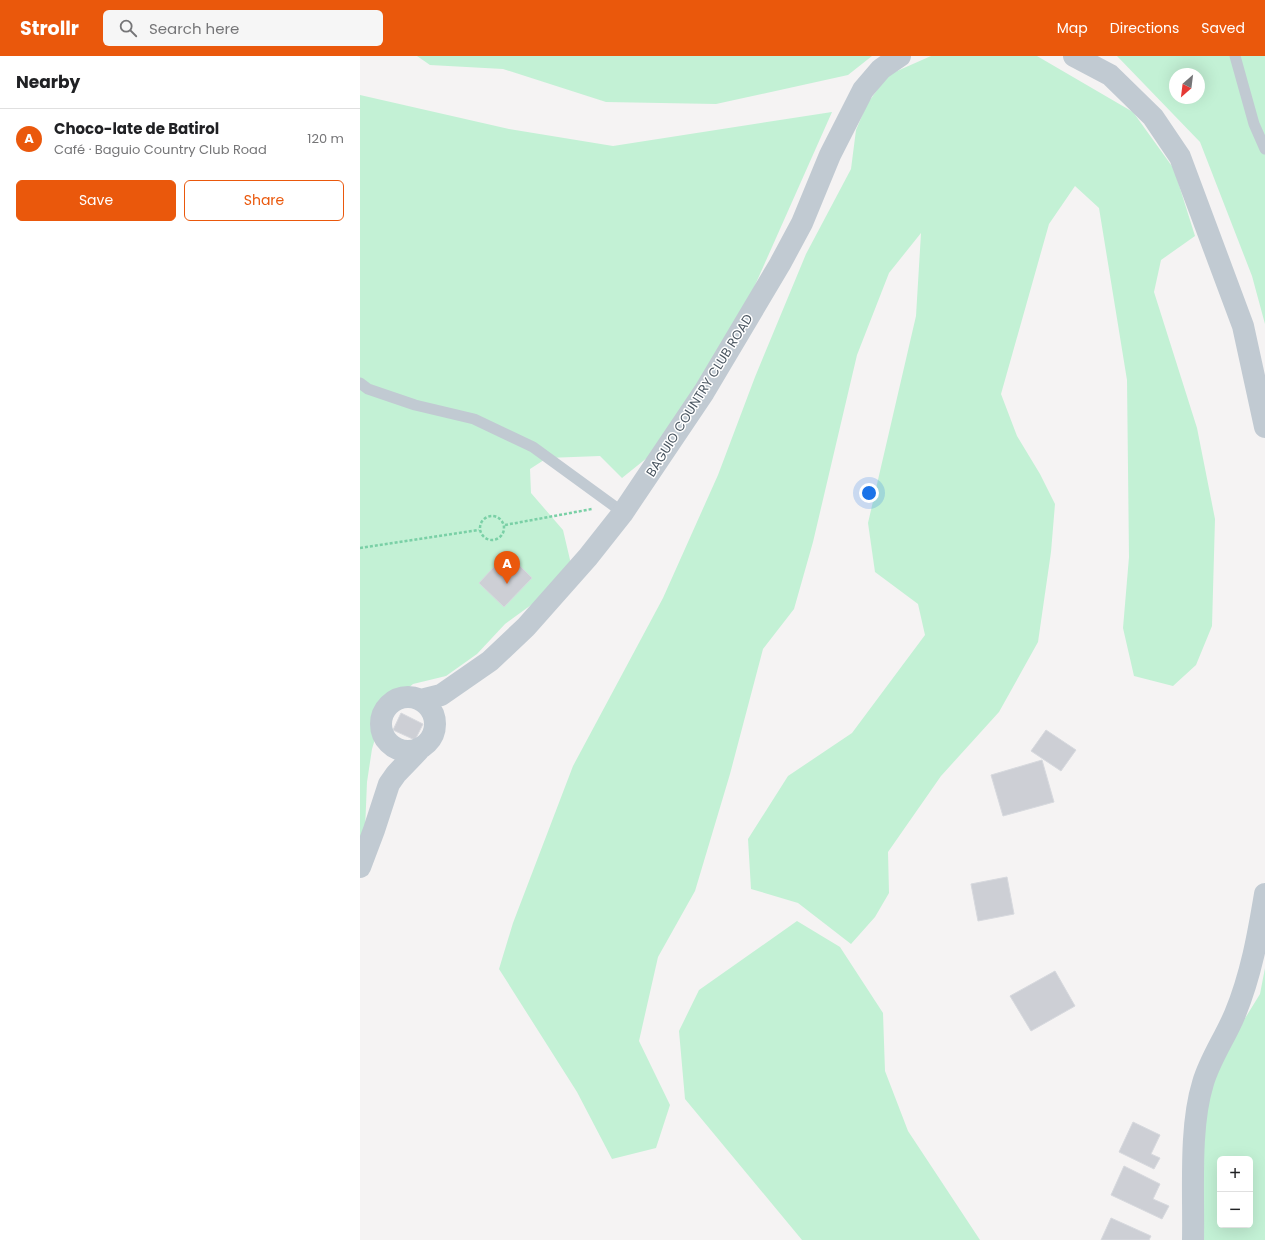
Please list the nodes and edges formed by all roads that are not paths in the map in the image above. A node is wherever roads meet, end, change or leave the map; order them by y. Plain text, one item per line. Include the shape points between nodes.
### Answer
1 (900, 56) edge
2 (1074, 56) edge
3 (1099, 56) edge
4 (1235, 56) edge
5 (1110, 75) junction
6 (1265, 149) edge
7 (360, 383) edge
8 (1265, 427) edge
9 (618, 510) junction
10 (431, 702) junction
11 (384, 737) junction
12 (419, 750) junction
13 (389, 784) junction
14 (360, 867) edge
15 (1265, 894) edge
16 (1260, 959) edge
17 (1193, 1240) edge

1 - 9 street, BAGUIO COUNTRY CLUB ROAD via 881,69 863,90 830,155 802,223 780,264 704,392
2 - 5 street
3 - 5 street
4 - 6 lane via 1254,124
5 - 8 street via 1153,117 1180,157 1243,326
7 - 9 lane via 368,389 415,405 474,419 533,447
9 - 10 street, BAGUIO COUNTRY CLUB ROAD via 588,557 526,627 490,661
10 - 11 street via 406,697 388,705 381,723
10 - 12 street via 435,731 427,744
11 - 12 street via 398,750
11 - 13 street
12 - 13 street
13 - 14 street
15 - 16 street
16 - 17 street via 1203,1082 1195,1118

